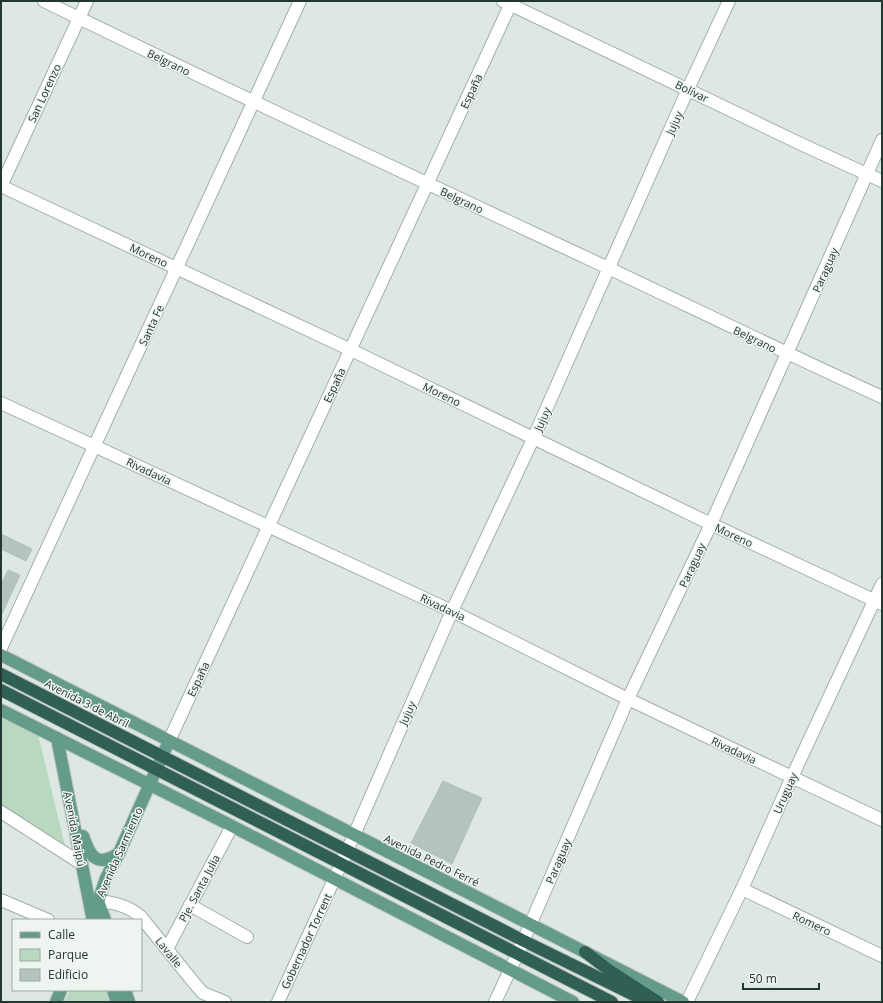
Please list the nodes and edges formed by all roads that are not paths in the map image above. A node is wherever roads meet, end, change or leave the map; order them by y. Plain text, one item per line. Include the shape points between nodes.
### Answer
1 (44, 1) edge
2 (87, 1) edge
3 (300, 1) edge
4 (729, 1) edge
5 (509, 2) edge
6 (79, 18) junction
7 (688, 89) junction
8 (253, 102) junction
9 (882, 140) edge
10 (867, 174) junction
11 (882, 182) edge
12 (428, 184) junction
13 (1, 186) edge
14 (178, 268) junction
15 (610, 269) junction
16 (351, 350) junction
17 (788, 354) junction
18 (882, 397) edge
19 (1, 403) edge
20 (533, 439) junction
21 (95, 446) junction
22 (711, 524) junction
23 (268, 526) junction
24 (882, 584) edge
25 (878, 603) edge
26 (452, 611) junction
27 (1, 648) edge
28 (1, 656) edge
29 (1, 674) edge
30 (1, 690) edge
31 (628, 699) junction
32 (1, 710) edge
33 (57, 738) junction
34 (169, 741) junction
35 (162, 756) junction
36 (156, 769) junction
37 (792, 777) junction
38 (66, 782) junction
39 (149, 784) junction
40 (1, 812) edge
41 (882, 820) edge
42 (232, 826) junction
43 (354, 836) junction
44 (347, 852) junction
45 (119, 853) junction
46 (82, 864) junction
47 (341, 864) junction
48 (334, 880) junction
49 (742, 890) junction
50 (1, 900) edge
51 (93, 901) junction
52 (190, 905) junction
53 (46, 919) edge
54 (93, 919) edge
55 (104, 919) edge
56 (530, 925) junction
57 (247, 937) dead end
58 (524, 941) junction
59 (167, 949) junction
60 (585, 952) junction
61 (518, 953) junction
62 (882, 956) edge
63 (511, 970) junction
64 (62, 991) edge
65 (113, 991) edge
66 (125, 991) edge
67 (56, 1002) edge
68 (117, 1002) edge
69 (128, 1002) edge
70 (225, 1002) edge
71 (278, 1002) edge
72 (496, 1002) edge
73 (573, 1002) edge
74 (612, 1002) edge
75 (648, 1002) edge
76 (658, 1002) edge
77 (683, 1002) edge
78 (687, 1002) edge

1 - 6 street, Belgrano
2 - 6 street, San Lorenzo
3 - 8 street, Santa Fe
4 - 7 street, Jujuy
5 - 7 street, Bolívar
5 - 12 street, España
6 - 8 street, Belgrano
6 - 13 street, San Lorenzo
7 - 10 street, Bolívar
7 - 15 street, Jujuy
8 - 12 street, Belgrano
8 - 14 street, Santa Fe
9 - 10 street, Paraguay
10 - 11 street, Bolívar
10 - 17 street, Paraguay
12 - 15 street, Belgrano
12 - 16 street, España
13 - 14 street, Moreno
14 - 16 street, Moreno
14 - 21 street, Santa Fe
15 - 17 street, Belgrano
15 - 20 street, Jujuy
16 - 20 street, Moreno
16 - 23 street, España
17 - 18 street, Belgrano
17 - 22 street, Paraguay
19 - 21 street, Rivadavia
20 - 22 street, Moreno
20 - 26 street, Jujuy
21 - 23 street, Rivadavia
21 - 27 street, Santa Fe
22 - 25 street, Moreno
22 - 31 street, Paraguay
23 - 26 street, Rivadavia
23 - 34 street, España
24 - 25 street, Uruguay
25 - 37 street, Uruguay
26 - 31 street, Rivadavia
26 - 43 street, Jujuy
28 - 34 main road, Avenida 3 de Abril
29 - 35 highway, Avenida 3 de Abril
30 - 36 highway
31 - 37 street, Rivadavia
31 - 56 street, Paraguay
32 - 33 main road
33 - 38 main road, Avenida Maipú
33 - 39 main road
34 - 35 main road, España
34 - 43 main road, Avenida Pedro Ferré
35 - 36 main road, España
35 - 44 highway
36 - 39 main road, Avenida Sarmiento
36 - 47 highway
37 - 41 street, Rivadavia
37 - 49 street, Uruguay
38 - 45 main road via 91,856 105,860
38 - 46 main road, Avenida Maipú
39 - 42 main road
39 - 45 main road, Avenida Sarmiento
40 - 46 street
42 - 48 main road
42 - 52 street, Pje. Santa Julia
43 - 44 street, Jujuy
43 - 56 main road, Avenida Pedro Ferré
44 - 47 street, Jujuy
44 - 58 highway
45 - 51 main road, Avenida Sarmiento
46 - 51 main road, Avenida Maipú
47 - 48 street, Gobernador Torrent
47 - 61 highway
48 - 63 main road
48 - 71 street, Gobernador Torrent
49 - 62 street, Romero
49 - 78 street, Uruguay
50 - 53 street
51 - 54 main road, Avenida Sarmiento
51 - 55 main road, Avenida Maipú
51 - 59 street, Lavalle via 110,902 132,909
52 - 57 street
52 - 59 street, Pje. Santa Julia
56 - 58 street, Paraguay
56 - 60 main road, Avenida Pedro Ferré
58 - 61 street, Paraguay
58 - 75 highway
59 - 70 street, Lavalle via 203,993
60 - 76 highway
60 - 77 main road, Avenida Pedro Ferré
61 - 63 street, Paraguay
61 - 74 highway
63 - 72 street, Paraguay
63 - 73 main road
64 - 67 main road
65 - 68 main road
66 - 69 main road

